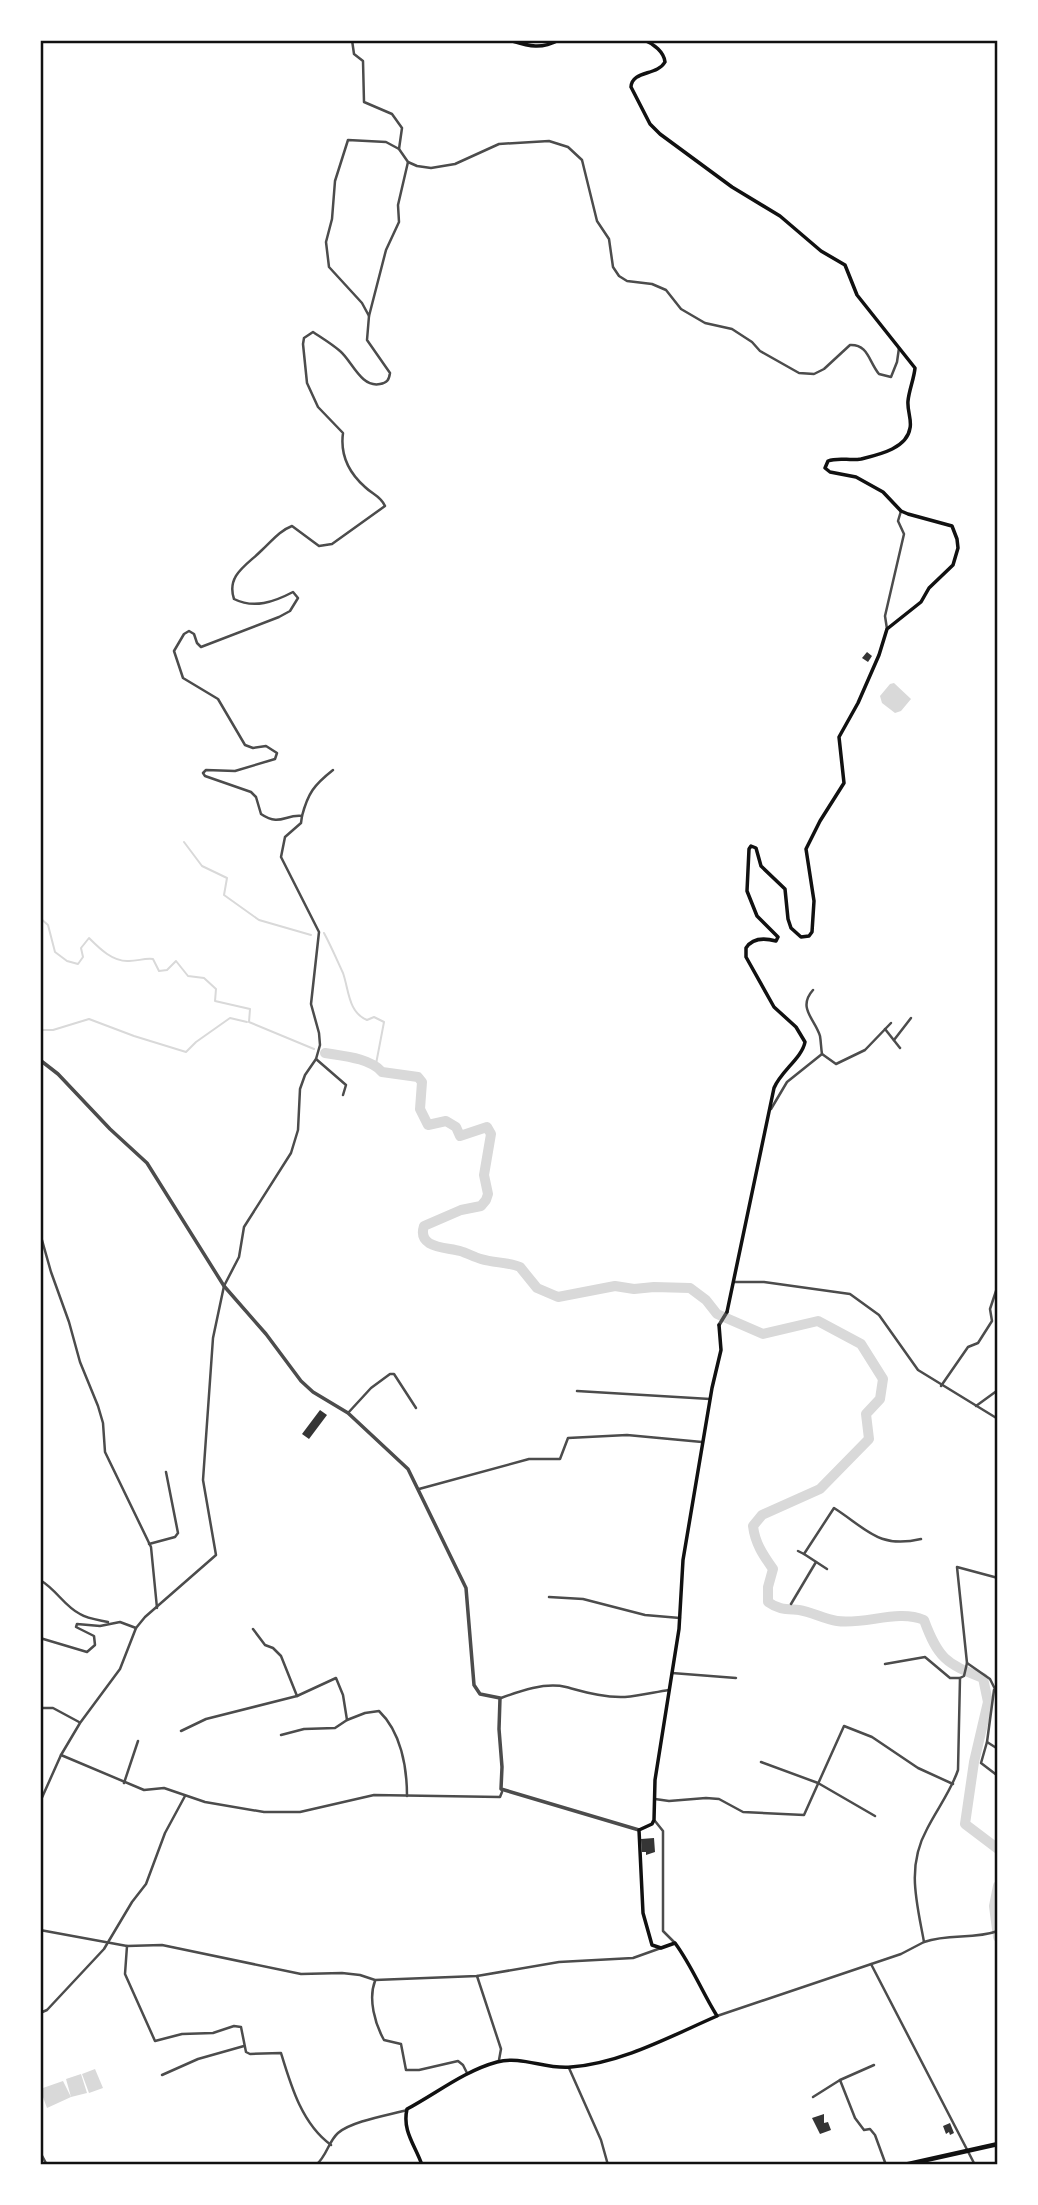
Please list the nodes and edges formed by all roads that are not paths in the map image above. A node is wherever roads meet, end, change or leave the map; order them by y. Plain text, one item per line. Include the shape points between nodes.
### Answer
1 (352, 40) edge
2 (509, 40) edge
3 (559, 40) edge
4 (644, 40) edge
5 (399, 149) junction
6 (408, 162) junction
7 (369, 316) junction
8 (899, 348) junction
9 (901, 511) junction
10 (887, 629) junction
11 (333, 770) dead end
12 (302, 816) junction
13 (813, 990) dead end
14 (911, 1018) dead end
15 (891, 1023) dead end
16 (885, 1029) junction
17 (894, 1041) junction
18 (900, 1048) dead end
19 (822, 1054) junction
20 (316, 1059) junction
21 (40, 1060) edge
22 (343, 1095) dead end
23 (769, 1112) junction
24 (40, 1233) edge
25 (734, 1282) junction
26 (998, 1285) edge
27 (224, 1286) junction
28 (727, 1312) joint
29 (719, 1325) joint
30 (941, 1386) junction
31 (998, 1390) edge
32 (578, 1391) dead end
33 (710, 1399) junction
34 (976, 1406) junction
35 (416, 1408) dead end
36 (348, 1413) junction
37 (998, 1419) edge
38 (702, 1441) junction
39 (166, 1472) dead end
40 (419, 1489) junction
41 (921, 1539) dead end
42 (149, 1544) junction
43 (798, 1551) dead end
44 (804, 1554) junction
45 (816, 1562) junction
46 (827, 1569) dead end
47 (998, 1578) edge
48 (40, 1580) edge
49 (549, 1597) dead end
50 (791, 1604) dead end
51 (157, 1608) junction
52 (680, 1618) junction
53 (111, 1623) junction
54 (136, 1628) junction
55 (253, 1629) dead end
56 (40, 1638) edge
57 (967, 1663) junction
58 (885, 1664) dead end
59 (672, 1673) junction
60 (962, 1677) junction
61 (736, 1678) dead end
62 (669, 1689) junction
63 (994, 1690) junction
64 (998, 1695) edge
65 (297, 1696) junction
66 (500, 1698) junction
67 (40, 1708) edge
68 (348, 1720) junction
69 (80, 1723) junction
70 (181, 1731) dead end
71 (281, 1735) dead end
72 (138, 1741) dead end
73 (987, 1742) junction
74 (998, 1748) edge
75 (61, 1755) junction
76 (761, 1762) dead end
77 (998, 1776) edge
78 (124, 1783) junction
79 (818, 1783) junction
80 (953, 1784) junction
81 (502, 1791) junction
82 (186, 1795) junction
83 (407, 1796) junction
84 (655, 1799) junction
85 (40, 1802) edge
86 (875, 1816) dead end
87 (654, 1820) junction
88 (639, 1830) junction
89 (40, 1930) edge
90 (998, 1931) edge
91 (107, 1942) junction
92 (924, 1942) junction
93 (675, 1943) junction
94 (127, 1946) junction
95 (662, 1948) junction
96 (871, 1964) junction
97 (477, 1976) junction
98 (375, 1980) junction
99 (40, 2013) edge
100 (717, 2016) junction
101 (244, 2046) junction
102 (499, 2061) junction
103 (874, 2065) dead end
104 (569, 2068) junction
105 (467, 2073) junction
106 (162, 2075) dead end
107 (840, 2080) junction
108 (813, 2097) dead end
109 (407, 2109) junction
110 (998, 2144) edge
111 (331, 2145) junction
112 (970, 2150) junction
113 (40, 2152) edge
114 (47, 2165) edge
115 (316, 2165) edge
116 (422, 2165) edge
117 (608, 2165) edge
118 (886, 2165) edge
119 (904, 2165) edge
120 (975, 2165) edge

1 - 5 street via 355,54 363,61 364,102 392,114 402,128
2 - 3 main road via 542,48
4 - 8 main road via 665,57 660,69 631,83 650,124 845,265 857,295
5 - 6 street
5 - 7 street via 386,142 348,140 335,181 326,242 329,267
6 - 7 street via 398,205 399,222 386,250
6 - 8 street via 431,168 499,144 549,141 568,147 582,160 597,221 609,239 612,267 627,281 666,290 681,309 705,323 732,328 799,373 814,374 850,345 858,344 879,374 891,377
7 - 12 street via 367,340 390,373 385,383 366,382 341,351 313,332 303,344 307,383 318,407 343,433 343,457 385,506 332,544 319,545 292,526 284,529 242,566 231,591 243,604 277,600 293,592 298,598 295,606 279,617 201,647 189,631 174,651 183,678 218,699 245,745 266,746 277,753 275,759 234,771 206,770 204,775 251,792 269,820
8 - 9 main road via 915,368 908,399 908,435 891,450 856,460 832,459 825,468 856,477 883,492
9 - 10 street via 898,521 904,534 885,616
9 - 10 main road via 952,526 958,548 950,570 921,602
10 - 23 main road via 880,655 839,737 844,782 806,849 814,901 809,936 801,937 791,928 785,889 761,866 756,848 749,849 747,891 757,916 778,937 776,941 754,940 746,948 746,957 774,1007 805,1042 779,1076
11 - 12 street via 316,783
12 - 20 street via 285,837 281,857 319,932 311,1000 320,1033
13 - 19 street via 807,996 806,1010 820,1035
14 - 17 street
15 - 16 street
16 - 17 street
16 - 19 street via 865,1050 835,1064
17 - 18 street
19 - 23 street via 787,1082
20 - 22 street via 346,1085
20 - 27 street via 300,1089 298,1130 291,1153 244,1227 239,1257
21 - 27 street via 147,1163
23 - 25 main road
24 - 42 street via 80,1362 99,1406 105,1452
25 - 28 main road
25 - 30 street via 850,1294 879,1315 918,1370
26 - 30 street via 990,1309 992,1321
27 - 36 street via 306,1387
27 - 51 street via 213,1338 203,1480 216,1555
28 - 29 street
29 - 33 main road via 721,1350
30 - 34 street
31 - 34 street
32 - 33 street
33 - 38 main road
34 - 37 street
35 - 36 street via 392,1374
36 - 40 street via 402,1462
38 - 40 street via 627,1435 568,1438 560,1459 529,1459
38 - 52 main road via 683,1560
39 - 42 street via 178,1533
40 - 66 street via 466,1588 474,1685 480,1694
41 - 44 street via 888,1542 834,1508
42 - 51 street
43 - 44 street
44 - 45 street
45 - 46 street
45 - 50 street
47 - 57 street via 957,1567
48 - 53 street via 80,1615
49 - 52 street
51 - 54 street
52 - 59 main road
53 - 54 street
53 - 56 street via 77,1624 94,1636 95,1645 87,1652
54 - 69 street via 120,1669
55 - 65 street via 281,1656
57 - 60 street
57 - 63 street via 990,1679
58 - 60 street via 925,1657 950,1678
59 - 61 street
59 - 62 main road
60 - 80 street via 958,1770
62 - 66 street via 627,1697 547,1686
62 - 84 main road
63 - 64 street
63 - 73 street
65 - 68 street via 336,1678
65 - 70 street via 206,1719
66 - 81 street
67 - 69 street via 53,1708
68 - 71 street via 335,1728
68 - 83 street via 379,1711 388,1719 404,1763
69 - 75 street
72 - 78 street
73 - 74 street
73 - 77 street via 981,1763
75 - 78 street
75 - 85 street
76 - 79 street
78 - 82 street
79 - 80 street via 844,1726
79 - 84 street via 804,1815 743,1812 719,1799
79 - 86 street
80 - 92 street via 925,1832 913,1873
81 - 83 street via 500,1797
81 - 88 street
82 - 83 street via 264,1812 300,1812 374,1795
82 - 91 street via 165,1833 146,1884
84 - 87 main road
87 - 88 main road
87 - 93 street via 663,1831 663,1931
88 - 95 main road via 643,1913 652,1945
89 - 91 street
90 - 92 street
91 - 94 street
91 - 99 street
92 - 96 street
93 - 95 main road
93 - 100 main road
94 - 98 street via 162,1945 301,1974 342,1973
94 - 101 street via 125,1974 155,2041 234,2026 240,2027
95 - 97 street via 633,1958 559,1962
96 - 100 street
96 - 112 street
97 - 98 street
97 - 102 street via 501,2049
98 - 105 street via 377,2028 384,2040 401,2044 406,2070 458,2061
100 - 104 main road via 641,2049
101 - 106 street
101 - 111 street via 250,2054 282,2053 299,2103 317,2135
102 - 104 main road
102 - 105 main road
103 - 107 street
104 - 117 street
105 - 109 main road
107 - 108 street
107 - 118 street via 855,2118 874,2135
109 - 111 street via 356,2124 338,2133
109 - 116 main road via 408,2137
110 - 112 highway
111 - 115 street
112 - 119 highway
112 - 120 street
113 - 114 street

